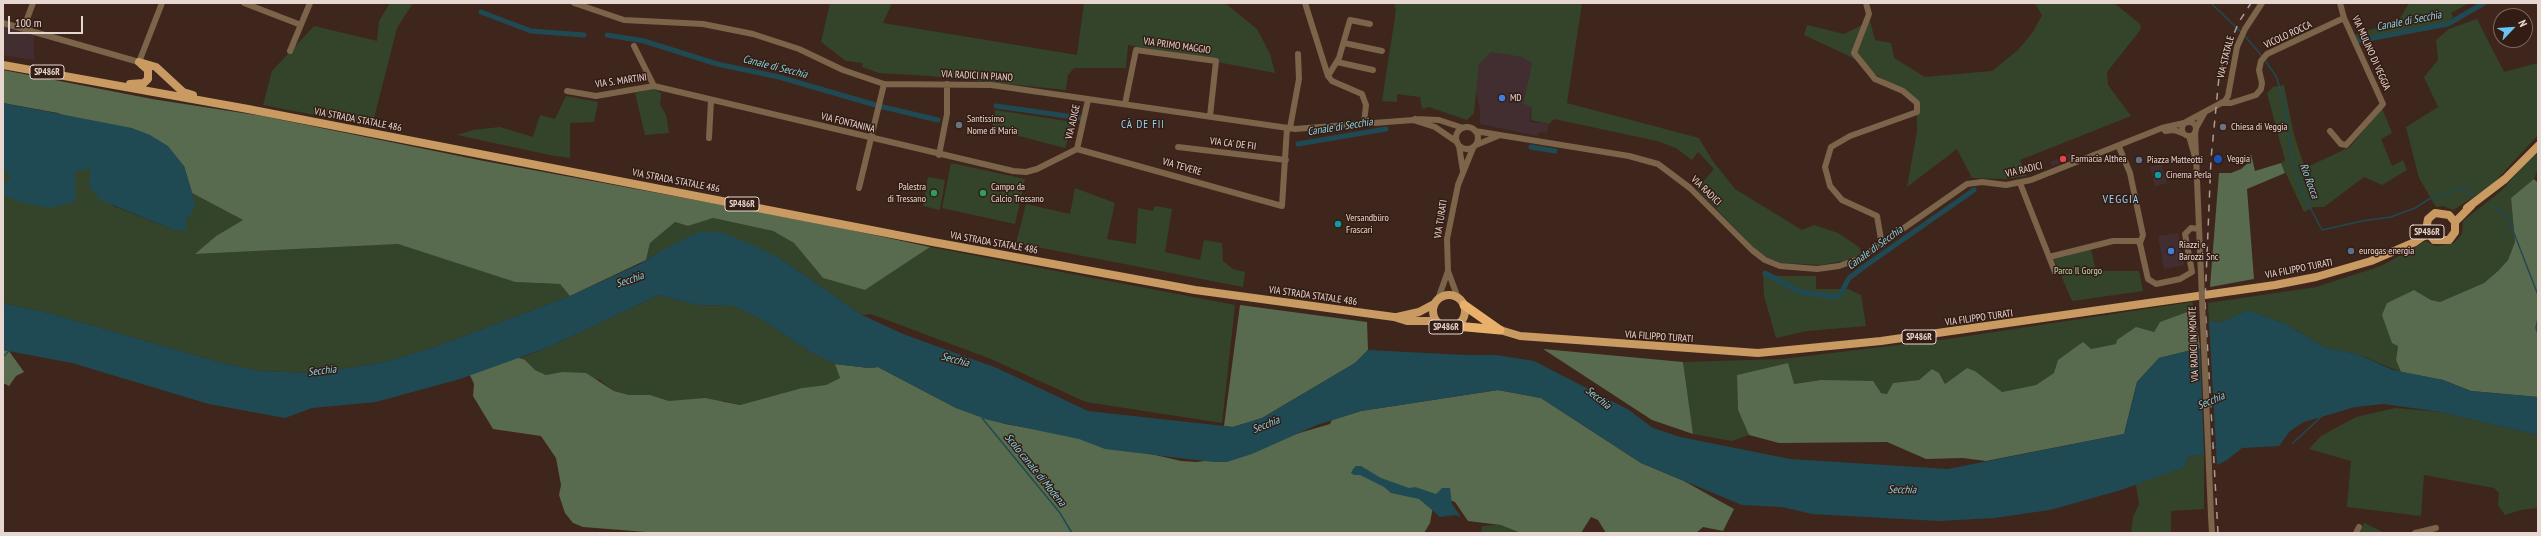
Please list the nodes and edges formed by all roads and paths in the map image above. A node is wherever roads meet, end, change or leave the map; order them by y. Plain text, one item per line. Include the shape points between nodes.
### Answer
1 (33, 3) edge
2 (162, 3) edge
3 (244, 3) edge
4 (310, 3) edge
5 (574, 3) edge
6 (1304, 3) edge
7 (1866, 3) edge
8 (2262, 3) edge
9 (2340, 3) edge
10 (2344, 18) junction
11 (3, 23) edge
12 (1370, 24) dead end
13 (301, 25) junction
14 (24, 27) junction
15 (1344, 43) junction
16 (634, 46) dead end
17 (290, 51) dead end
18 (1382, 51) dead end
19 (1298, 54) dead end
20 (139, 62) junction
21 (1337, 62) junction
22 (3, 65) edge
23 (1373, 70) dead end
24 (1328, 76) junction
25 (92, 81) junction
26 (884, 84) junction
27 (947, 84) junction
28 (654, 86) junction
29 (567, 91) dead end
30 (711, 100) junction
31 (1088, 100) junction
32 (2223, 103) junction
33 (222, 104) junction
34 (1126, 104) junction
35 (2208, 110) junction
36 (1210, 116) junction
37 (1413, 120) junction
38 (2185, 122) junction
39 (1364, 123) junction
40 (1289, 128) junction
41 (1463, 128) junction
42 (2196, 130) junction
43 (1475, 131) junction
44 (2159, 131) junction
45 (2330, 131) dead end
46 (2182, 133) junction
47 (1500, 135) junction
48 (2189, 136) junction
49 (709, 138) dead end
50 (871, 139) junction
51 (1458, 144) junction
52 (1474, 146) junction
53 (2538, 146) edge
54 (1178, 147) dead end
55 (2119, 147) junction
56 (1077, 149) junction
57 (939, 155) junction
58 (2196, 158) junction
59 (1286, 160) junction
60 (1463, 171) junction
61 (2020, 183) junction
62 (859, 188) dead end
63 (2471, 206) junction
64 (2449, 215) junction
65 (2455, 222) junction
66 (2199, 229) junction
67 (2427, 234) junction
68 (2140, 243) junction
69 (1882, 245) junction
70 (2049, 257) junction
71 (1448, 271) junction
72 (2055, 272) dead end
73 (1436, 302) junction
74 (1461, 302) junction
75 (1394, 317) junction
76 (1439, 324) junction
77 (1456, 326) junction
78 (1500, 330) junction
79 (2436, 528) dead end
80 (2212, 533) edge
81 (2415, 533) edge

1 - 14 street
2 - 20 street
3 - 13 street
4 - 13 street
5 - 26 street, VIA RADICI IN PIANO via 624,20 703,24 752,34 799,48 843,70
6 - 24 street
7 - 69 street via 1870,14 1854,53 1875,79 1903,91 1917,103 1917,112 1850,136 1831,147 1824,167 1830,186 1842,200 1877,216
8 - 32 street, VIA STATALE via 2240,37 2228,96
9 - 10 street, VIA MULINO DI VEGGIA
10 - 32 street, VICOLO ROCCA via 2267,54 2261,61 2259,70 2262,83 2256,95
10 - 45 street, VIA MULINO DI VEGGIA via 2383,104 2346,145 2341,144
11 - 14 street
12 - 15 street via 1350,20
13 - 17 street
14 - 20 street
15 - 18 street
15 - 21 street
16 - 28 street
19 - 40 street via 1299,79
20 - 25 main road via 149,74 144,83
20 - 33 main road via 156,68 183,92 211,98
21 - 23 street
21 - 24 street
22 - 25 main road, VIA STRADA STATALE 486 / SP486R
24 - 39 street via 1332,81 1362,94 1366,105
25 - 33 main road, VIA STRADA STATALE 486 / SP486R
26 - 27 street, VIA RADICI IN PIANO
26 - 50 street
27 - 31 street, VIA RADICI IN PIANO via 990,85
27 - 57 street via 947,114
28 - 29 street, VIA S. MARTINI via 596,96
28 - 30 street, VIA FONTANINA
30 - 49 street
30 - 50 street, VIA FONTANINA
31 - 34 street, VIA RADICI IN PIANO
31 - 56 street, VIA ADIGE
32 - 35 street
33 - 75 main road, VIA STRADA STATALE 486 / SP486R via 1133,279
34 - 36 street, VIA RADICI IN PIANO
34 - 36 street, VIA PRIMO MAGGIO via 1136,50 1216,61
35 - 38 street
35 - 42 street
36 - 40 street, VIA RADICI IN PIANO
37 - 39 street, VIA RADICI IN PIANO
37 - 41 street, VIA RADICI IN PIANO via 1439,120
37 - 51 street, VIA RADICI IN PIANO via 1435,127
38 - 42 street via 2191,122
38 - 44 street, VIA RADICI
38 - 46 street via 2181,128
39 - 40 street, VIA RADICI IN PIANO
40 - 59 street
41 - 43 street
41 - 51 street via 1458,132
42 - 48 street
42 - 58 street
43 - 47 street, VIA RADICI
43 - 52 street via 1478,138
44 - 46 street via 2174,130
44 - 55 street, VIA RADICI
46 - 48 street
47 - 52 street
47 - 69 street, VIA RADICI via 1629,156 1658,164 1690,188 1752,250 1765,260 1780,266 1806,269 1839,266 1861,258
48 - 58 street
50 - 57 street, VIA FONTANINA
50 - 62 street
51 - 52 street via 1464,149
51 - 60 street, VIA TURATI
52 - 60 street, VIA TURATI
53 - 63 main road, SP486R via 2505,179
54 - 59 street, VIA CA' DE FII
55 - 61 street, VIA RADICI
55 - 68 street via 2130,173 2142,235
56 - 57 street, VIA FONTANINA via 1026,172
56 - 59 street, VIA TEVERE via 1282,206
58 - 66 street
60 - 71 street, VIA TURATI via 1452,205 1447,239
61 - 69 street, VIA RADICI via 1967,184
61 - 70 street
63 - 64 main road, SP486R
63 - 65 main road, SP486R
64 - 65 main road, SP486R
64 - 67 main road, SP486R via 2440,212 2431,215 2426,223
65 - 67 main road, SP486R via 2455,232 2449,240 2439,242
66 - 68 street via 2191,228 2185,234 2192,272 2180,279 2152,283 2148,279
66 - 80 street, VIA RADICI IN MONTE, bridge
67 - 78 main road, VIA FILIPPO TURATI / SP486R via 2371,261 2302,280 1874,342 1758,353 1527,336
68 - 70 street via 2113,241
70 - 72 street
71 - 73 street
71 - 74 street
73 - 74 main road, SP486R via 1448,294
73 - 75 main road, SP486R via 1419,312
73 - 76 main road, SP486R via 1433,315
74 - 77 main road, SP486R via 1463,319
74 - 78 highway, SP486R
75 - 76 main road, SP486R
76 - 77 main road, SP486R
77 - 78 highway, SP486R
79 - 81 street

